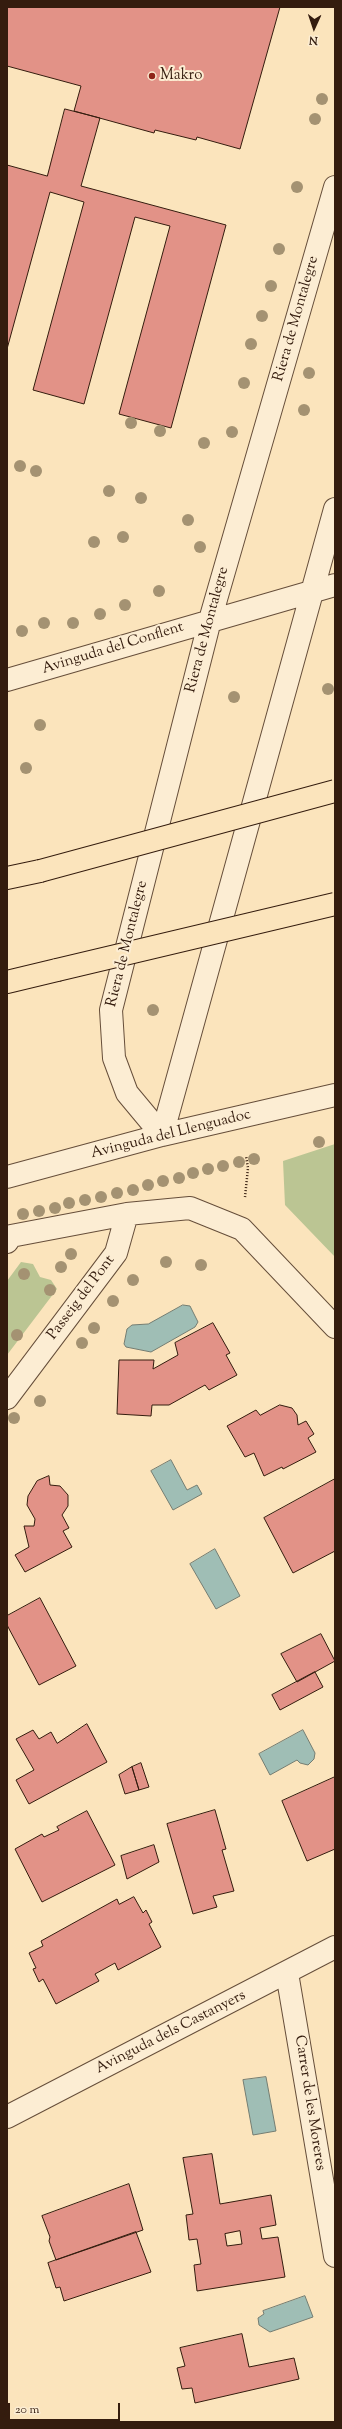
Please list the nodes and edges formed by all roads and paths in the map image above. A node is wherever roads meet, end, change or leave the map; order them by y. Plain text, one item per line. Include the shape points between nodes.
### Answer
1 (335, 187) edge
2 (335, 508) edge
3 (335, 585) edge
4 (313, 593) junction
5 (210, 620) junction
6 (7, 680) edge
7 (335, 791) edge
8 (7, 878) edge
9 (335, 904) edge
10 (7, 982) edge
11 (335, 1095) edge
12 (162, 1134) junction
13 (246, 1156) dead end
14 (7, 1177) edge
15 (127, 1214) junction
16 (242, 1229) junction
17 (7, 1242) edge
18 (335, 1327) edge
19 (7, 1398) edge
20 (335, 1947) edge
21 (287, 1973) junction
22 (7, 2117) edge
23 (335, 2256) edge

1 - 5 street, Riera de Montalegre
2 - 4 street
3 - 4 street, Avinguda del Conflent
4 - 5 street, Avinguda del Conflent
4 - 12 street
5 - 6 street, Avinguda del Conflent
5 - 12 street, Riera de Montalegre via 111,1010 114,1058 127,1093
7 - 8 highway, bridge
9 - 10 highway, bridge
11 - 12 street, Avinguda del Llenguadoc
12 - 14 street, Avinguda del Llenguadoc
13 - 16 path via 248,1168
15 - 16 street via 190,1208
15 - 17 street via 11,1236
15 - 19 street, Passeig del Pont via 116,1253
16 - 18 street
20 - 21 street, Avinguda dels Castanyers
21 - 22 street, Avinguda dels Castanyers
21 - 23 street, Carrer de les Moreres

